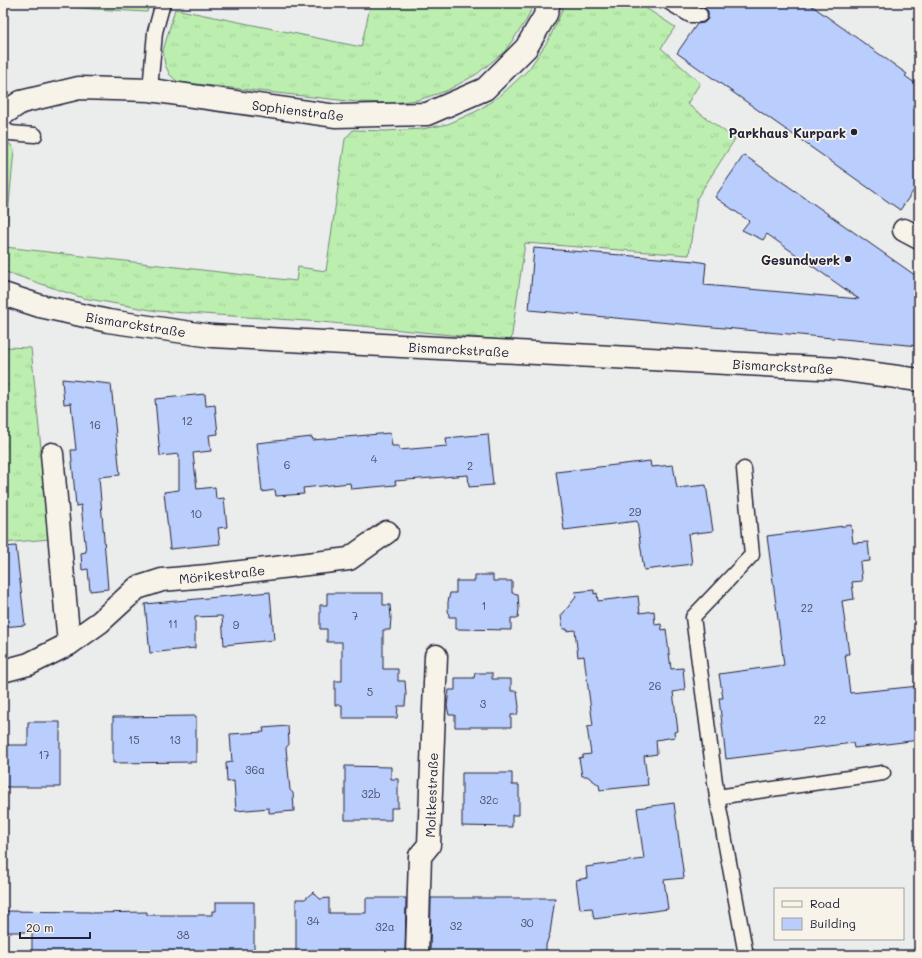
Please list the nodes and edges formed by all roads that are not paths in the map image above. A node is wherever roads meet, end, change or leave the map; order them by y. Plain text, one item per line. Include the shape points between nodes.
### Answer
1 (163, 3) edge
2 (549, 3) edge
3 (670, 3) edge
4 (700, 15) dead end
5 (150, 90) junction
6 (3, 114) edge
7 (3, 128) edge
8 (35, 135) dead end
9 (3, 294) edge
10 (919, 380) edge
11 (52, 454) dead end
12 (744, 469) dead end
13 (387, 532) dead end
14 (69, 644) junction
15 (436, 656) dead end
16 (3, 670) edge
17 (883, 773) dead end
18 (717, 797) junction
19 (417, 955) edge
20 (746, 955) edge

1 - 5 lane via 155,32
2 - 5 street, Sophienstraße via 546,14 526,48 485,90 427,114 336,116
3 - 4 lane via 690,15
5 - 6 street, Sophienstraße via 79,88 21,102
7 - 8 lane via 10,133
9 - 10 street, Bismarckstraße via 40,306 108,322 212,336 839,369
11 - 14 street
12 - 18 lane via 752,555 693,617
13 - 14 street, Mörikestraße via 349,559 162,580 137,588 100,622
14 - 16 street, Mörikestraße via 29,664
15 - 19 street, Moltkestraße via 429,845 420,856
17 - 18 lane
18 - 20 lane

